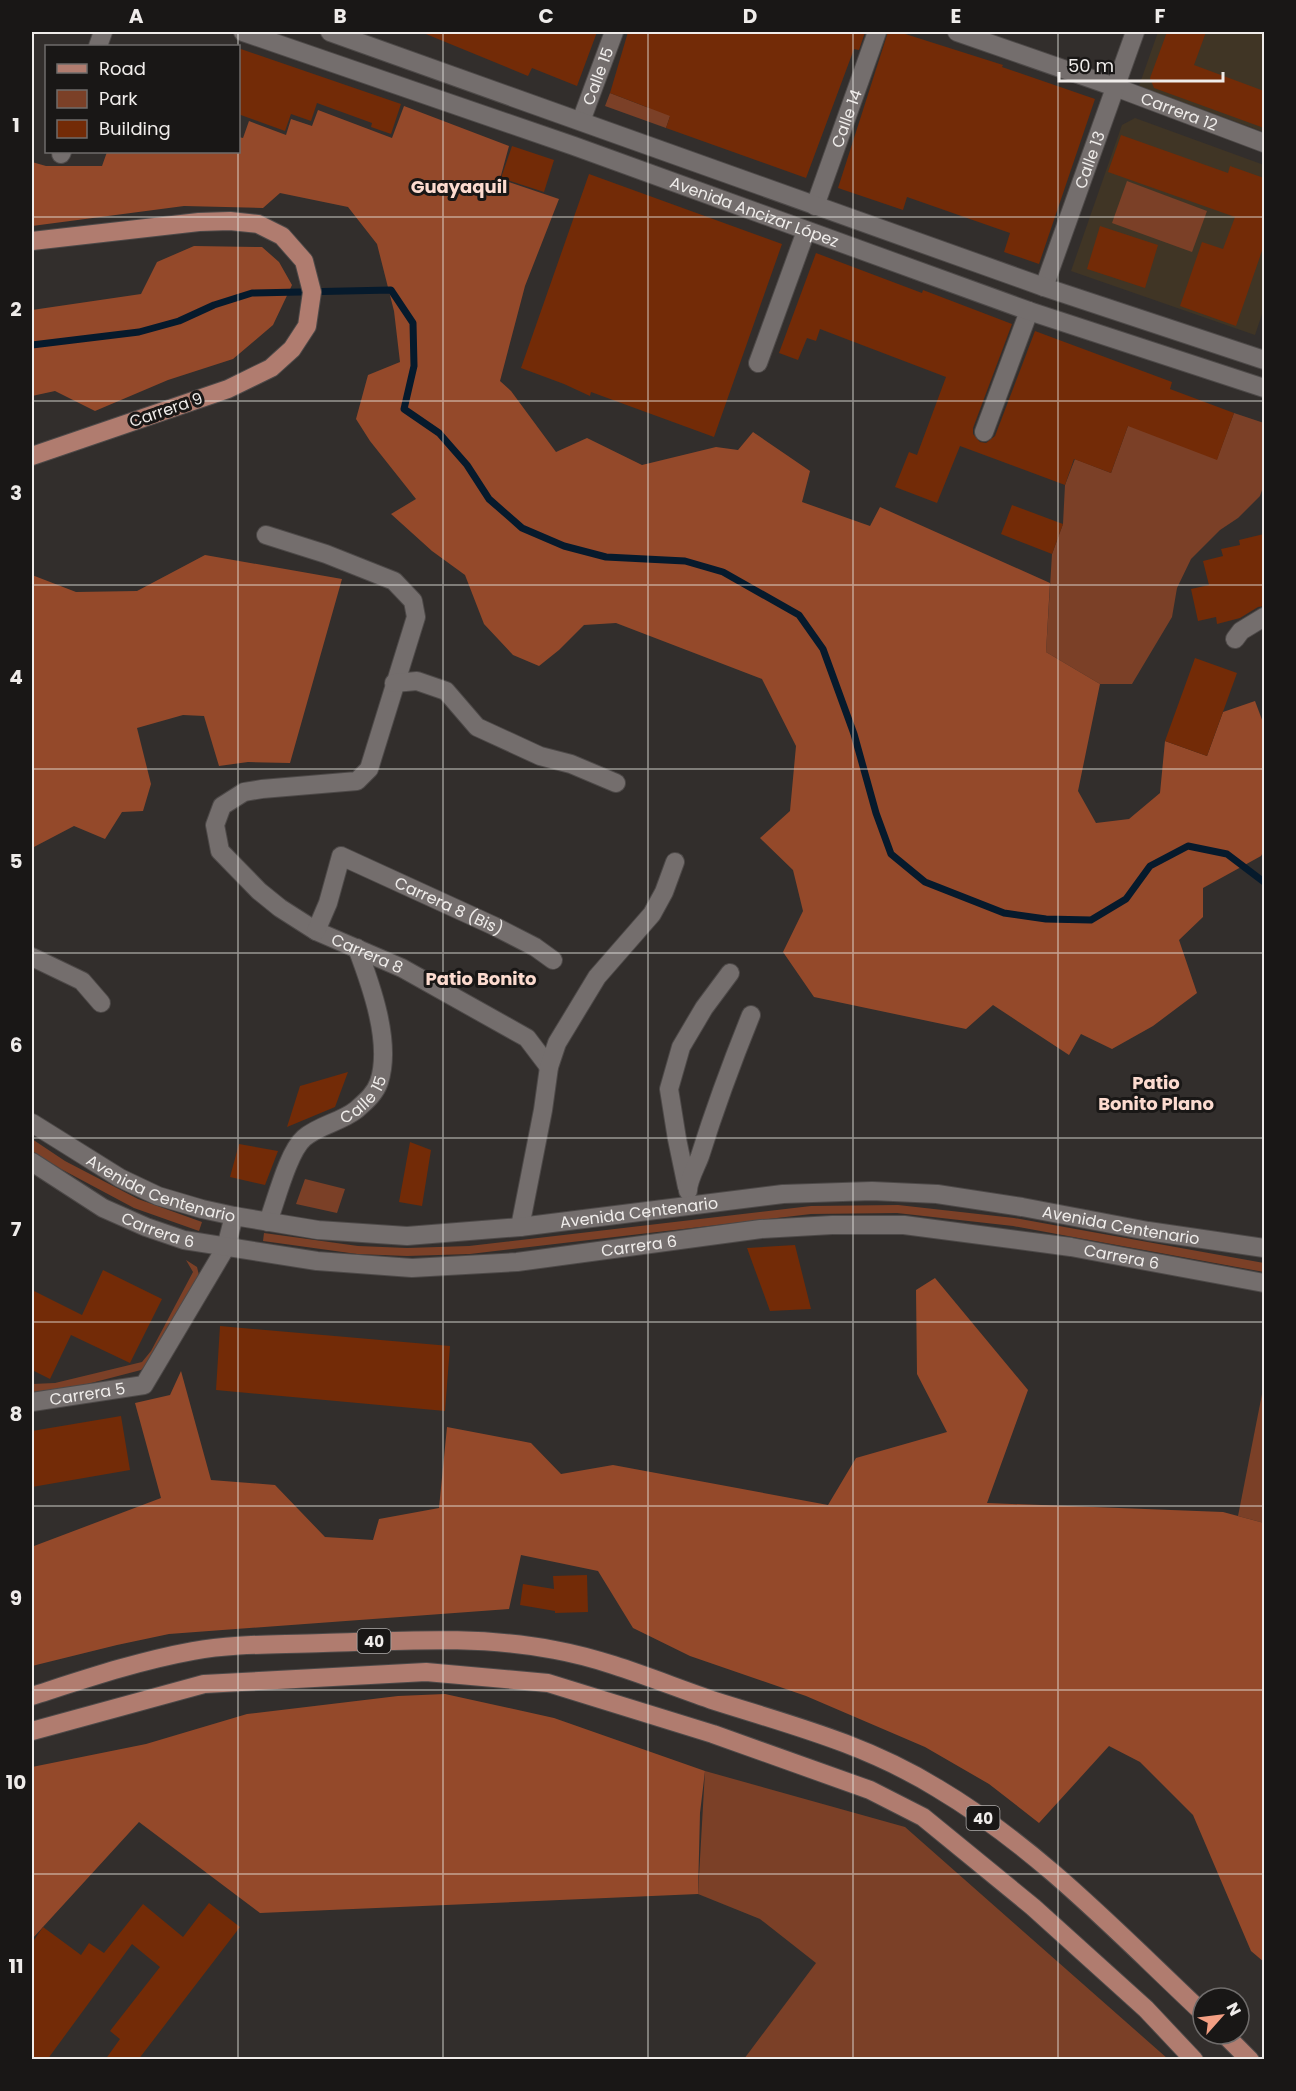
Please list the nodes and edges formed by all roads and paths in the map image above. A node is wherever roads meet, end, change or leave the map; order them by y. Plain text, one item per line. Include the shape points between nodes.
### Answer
1 (243, 32) edge
2 (330, 32) edge
3 (614, 32) edge
4 (877, 32) edge
5 (957, 32) edge
6 (1135, 32) edge
7 (358, 36) edge
8 (1115, 87) junction
9 (581, 121) junction
10 (1264, 143) edge
11 (814, 206) junction
12 (806, 231) junction
13 (32, 241) edge
14 (1044, 287) junction
15 (1029, 311) junction
16 (1264, 360) edge
17 (758, 363) dead end
18 (1264, 388) edge
19 (984, 432) dead end
20 (32, 456) edge
21 (266, 535) dead end
22 (1264, 617) edge
23 (1235, 639) dead end
24 (394, 683) junction
25 (616, 783) dead end
26 (675, 862) dead end
27 (316, 931) junction
28 (357, 948) junction
29 (32, 957) edge
30 (553, 960) dead end
31 (730, 973) dead end
32 (101, 1003) dead end
33 (751, 1016) dead end
34 (549, 1067) junction
35 (32, 1123) edge
36 (32, 1162) edge
37 (687, 1187) junction
38 (690, 1206) junction
39 (234, 1216) junction
40 (268, 1222) junction
41 (520, 1227) junction
42 (226, 1247) junction
43 (1264, 1248) edge
44 (1264, 1283) edge
45 (32, 1402) edge
46 (32, 1696) edge
47 (32, 1731) edge
48 (1191, 2001) edge
49 (1236, 2046) edge
50 (1194, 2060) edge
51 (1250, 2060) edge

1 - 12 main road, Avenida Ancizar López
2 - 7 main road, Avenida Ancizar López
3 - 9 main road, Calle 15
4 - 11 main road, Calle 14
5 - 8 main road, Carrera 12
6 - 8 main road, Calle 13
7 - 9 main road, Avenida Ancizar López
8 - 10 main road, Carrera 12
8 - 14 main road, Calle 13
9 - 11 main road, Avenida Ancizar López
11 - 14 main road, Avenida Ancizar López
12 - 15 main road, Avenida Ancizar López
12 - 17 main road
13 - 20 main road, Carrera 9 via 199,222 258,224 282,236 304,261 312,292 307,326 292,349 272,368 228,389
14 - 16 main road, Avenida Ancizar López
15 - 18 main road, Avenida Ancizar López
15 - 19 main road
21 - 24 main road via 394,581 414,601 416,617
22 - 23 main road
24 - 25 main road via 417,681 446,691 477,727 540,756
24 - 27 main road, Carrera 8 via 369,769 357,781 244,792 222,806 215,825 220,851 259,891
26 - 34 main road via 652,914 597,977 557,1043
27 - 28 main road, Carrera 8
27 - 30 main road, Carrera 8 (Bis) via 341,856 495,926
28 - 34 main road, Carrera 8 via 402,968 527,1038
28 - 40 main road, Calle 15 via 373,991 382,1036 379,1082 370,1097 353,1112 303,1139
29 - 32 main road via 82,981
31 - 37 main road via 681,1047 669,1089
33 - 37 main road
34 - 41 main road
35 - 39 main road, Avenida Centenario via 120,1178 158,1196
36 - 42 main road, Carrera 6 via 103,1208 146,1227 184,1240
37 - 38 main road
38 - 41 main road, Avenida Centenario
38 - 43 main road, Avenida Centenario via 783,1194 937,1194
39 - 40 main road, Avenida Centenario
39 - 42 main road
40 - 41 main road, Avenida Centenario via 407,1236
42 - 44 main road, Carrera 6 via 318,1261 412,1268 517,1262 761,1229 904,1225 1071,1247
42 - 45 main road, Carrera 5 via 144,1385
46 - 48 main road, 40 via 195,1650 440,1639 556,1650 799,1726 895,1763 986,1820 1058,1876
47 - 50 main road via 204,1684 426,1672 548,1683 713,1734 870,1790 923,1817 1042,1914 1146,2009
49 - 51 main road

